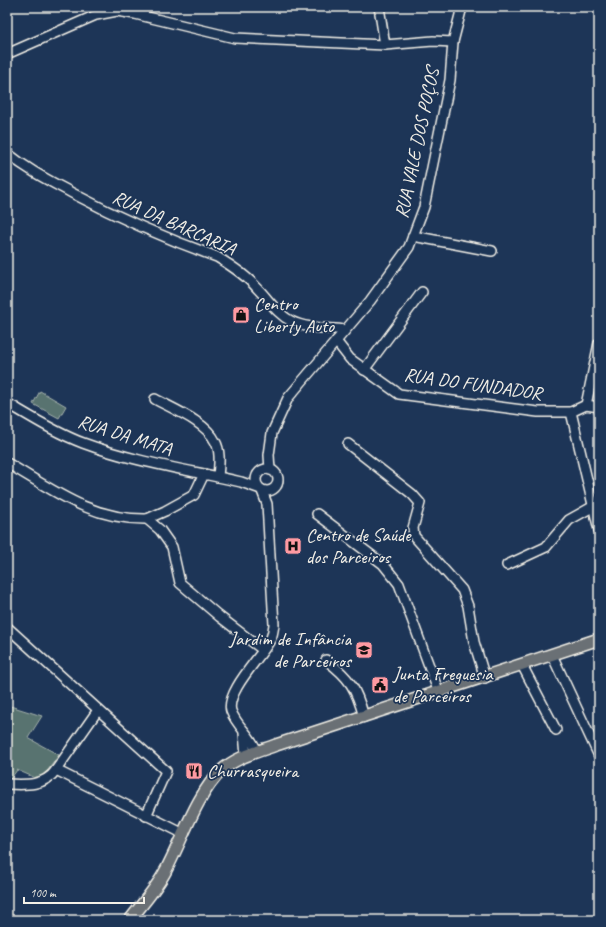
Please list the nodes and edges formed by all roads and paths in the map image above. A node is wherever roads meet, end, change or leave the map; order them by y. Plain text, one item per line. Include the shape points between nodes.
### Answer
1 (379, 7) edge
2 (462, 7) edge
3 (453, 42) junction
4 (385, 45) junction
5 (7, 54) edge
6 (7, 153) edge
7 (413, 236) junction
8 (492, 251) dead end
9 (422, 292) dead end
10 (345, 330) junction
11 (336, 340) junction
12 (599, 344) edge
13 (364, 370) junction
14 (155, 398) dead end
15 (7, 403) edge
16 (586, 405) junction
17 (599, 407) edge
18 (571, 412) junction
19 (348, 444) dead end
20 (7, 463) edge
21 (263, 472) junction
22 (204, 474) junction
23 (218, 477) junction
24 (241, 482) junction
25 (260, 489) junction
26 (273, 490) junction
27 (267, 504) junction
28 (594, 506) junction
29 (317, 514) dead end
30 (146, 518) junction
31 (599, 530) edge
32 (507, 565) dead end
33 (7, 627) edge
34 (599, 639) edge
35 (263, 650) junction
36 (552, 655) junction
37 (326, 660) dead end
38 (522, 665) junction
39 (485, 678) junction
40 (439, 692) junction
41 (98, 710) junction
42 (364, 717) junction
43 (556, 730) dead end
44 (244, 733) junction
45 (257, 752) junction
46 (246, 756) junction
47 (599, 756) edge
48 (56, 770) junction
49 (7, 784) edge
50 (146, 816) junction
51 (184, 834) junction
52 (130, 920) edge

1 - 4 street
2 - 3 street, RUA VALE DOS POÇOS
3 - 4 street
3 - 7 street, RUA VALE DOS POÇOS via 450,80 440,131 424,207
4 - 5 street via 235,38 117,11 96,15
6 - 10 street, RUA DA BARCARIA via 39,176 97,207 139,227 217,257 252,283 292,322
7 - 8 street
7 - 10 street, RUA VALE DOS POÇOS via 409,247 390,274
9 - 13 street
10 - 11 street, RUA VALE DOS POÇOS
11 - 13 street, RUA DO FUNDADOR via 350,359
11 - 21 street, RUA VALE DOS POÇOS via 288,398 276,420
12 - 16 street
13 - 18 street, RUA DO FUNDADOR via 399,394 538,412
14 - 23 street via 209,432 216,441 219,452
15 - 22 street, RUA DA MATA via 82,443 126,457
16 - 17 street
16 - 18 street, RUA DO FUNDADOR
18 - 28 street
19 - 39 street via 420,503 413,528 414,536 462,590
20 - 30 street via 37,483 93,511 130,519
21 - 24 street
21 - 25 street via 255,481
21 - 26 street via 275,473 278,478
22 - 23 street, RUA DA MATA
22 - 30 street via 194,495
23 - 24 street, RUA DA MATA
24 - 25 street, RUA DA MATA
25 - 26 street
25 - 27 street
26 - 27 street
27 - 35 street via 274,625 271,639
28 - 31 street
28 - 32 street via 569,520 546,547
29 - 40 street via 383,564 399,584
30 - 35 street via 160,530 172,547 180,583
33 - 41 street
34 - 36 main road
35 - 44 street via 230,702 230,709 237,725
36 - 38 main road
36 - 47 street
37 - 42 street via 340,670 357,692
38 - 39 main road
38 - 43 street
39 - 40 main road
40 - 42 main road
41 - 48 street
41 - 50 street via 166,771
42 - 45 main road
44 - 45 street via 254,744
44 - 46 street
45 - 46 main road
46 - 51 main road via 230,764 215,777 198,804
48 - 49 street via 50,779 31,784
48 - 50 street
50 - 51 street
51 - 52 main road via 162,878

